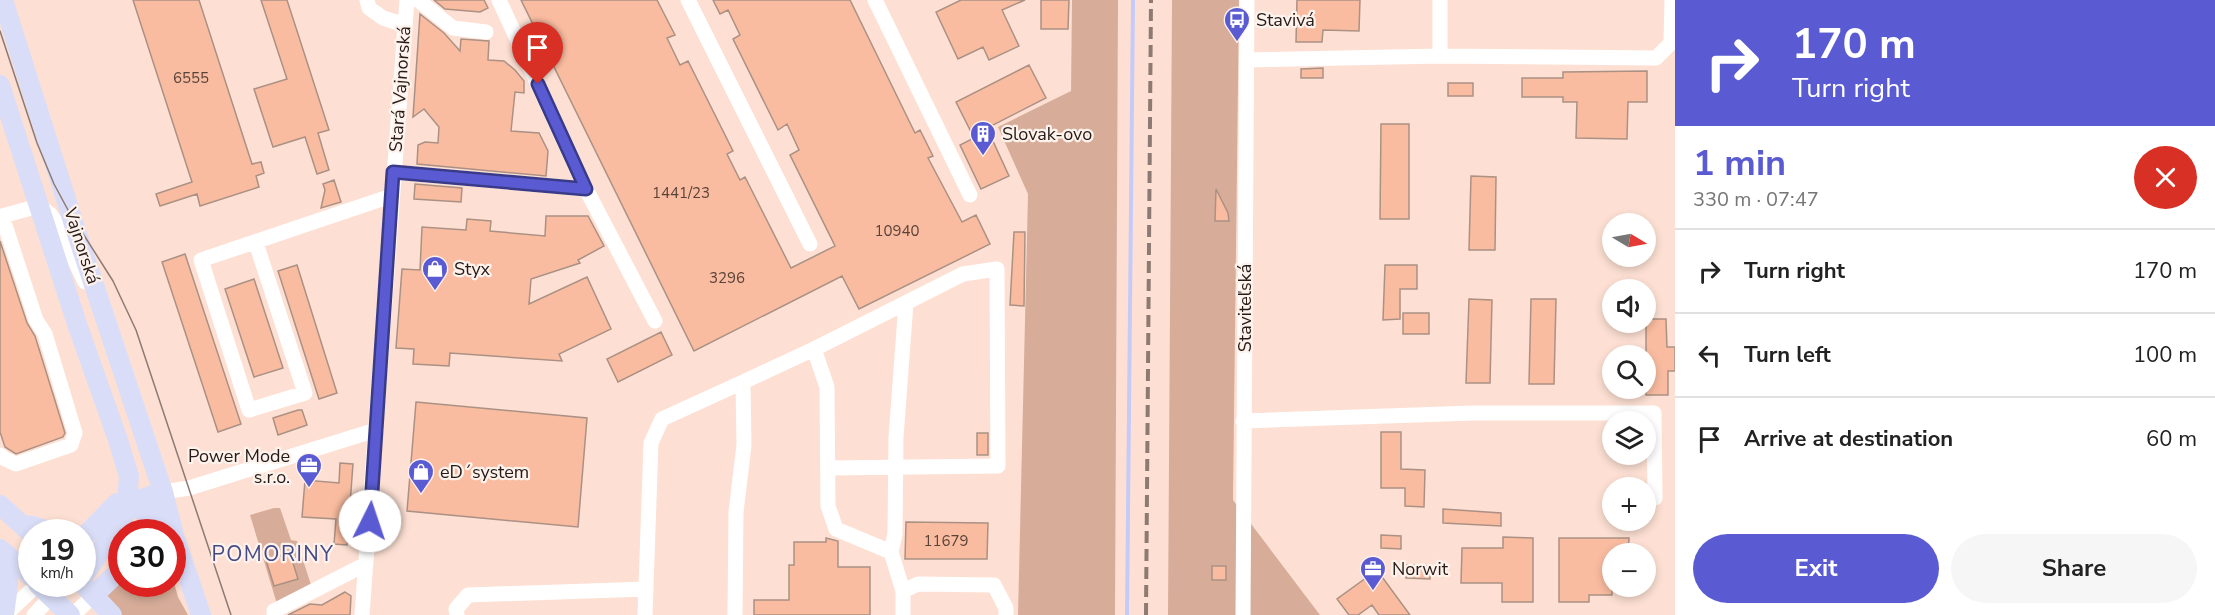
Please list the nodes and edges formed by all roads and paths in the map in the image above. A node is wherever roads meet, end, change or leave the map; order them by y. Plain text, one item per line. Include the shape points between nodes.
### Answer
1 (3, 0) edge
2 (367, 0) edge
3 (407, 0) edge
4 (418, 0) edge
5 (499, 0) edge
6 (688, 0) edge
7 (874, 0) edge
8 (1247, 0) edge
9 (1440, 0) edge
10 (1672, 0) edge
11 (405, 26) junction
12 (486, 32) dead end
13 (1440, 56) junction
14 (1247, 60) junction
15 (0, 84) edge
16 (393, 172) junction
17 (586, 189) junction
18 (970, 195) dead end
19 (391, 196) junction
20 (39, 206) junction
21 (256, 243) junction
22 (810, 244) dead end
23 (906, 303) junction
24 (656, 321) dead end
25 (114, 345) junction
26 (814, 349) junction
27 (743, 382) junction
28 (1244, 421) junction
29 (375, 430) junction
30 (0, 455) edge
31 (897, 467) junction
32 (828, 468) junction
33 (1655, 477) edge
34 (163, 492) junction
35 (128, 503) junction
36 (0, 505) edge
37 (142, 519) edge
38 (149, 519) edge
39 (169, 519) edge
40 (18, 522) edge
41 (96, 523) edge
42 (2, 551) edge
43 (891, 552) junction
44 (96, 558) edge
45 (366, 564) junction
46 (18, 565) edge
47 (186, 573) edge
48 (646, 589) junction
49 (903, 591) junction
50 (32, 597) edge
51 (46, 597) edge
52 (56, 597) edge
53 (72, 597) edge
54 (95, 597) edge
55 (5, 615) edge
56 (34, 615) edge
57 (71, 615) edge
58 (112, 615) edge
59 (201, 615) edge
60 (274, 615) edge
61 (362, 615) edge
62 (457, 615) edge
63 (645, 615) edge
64 (735, 615) edge
65 (903, 615) edge
66 (1006, 615) edge
67 (1243, 615) edge

1 - 25 main road, Vajnorská
2 - 11 street via 369,8
3 - 11 street, Stará Vajnorská
4 - 12 street via 453,28
5 - 17 street
6 - 22 street
7 - 18 street
8 - 14 street, Staviteľská
9 - 13 street
10 - 13 street via 1671,43 1656,58
11 - 16 street, Stará Vajnorská
13 - 14 street
14 - 28 street, Staviteľská
15 - 20 main road, Vajnorská
16 - 17 street
16 - 19 street, Stará Vajnorská
17 - 24 street
19 - 21 street
19 - 29 street, Stará Vajnorská
20 - 25 street via 57,224
20 - 30 street via 2,216 36,320 45,334 75,433 71,445 16,464
20 - 35 main road, Vajnorská via 126,465
21 - 21 street via 201,260 249,410 305,393
23 - 26 street
23 - 31 street
23 - 31 street via 963,274 997,269 998,466
25 - 34 main road, Vajnorská
26 - 27 street
26 - 32 street via 827,387
27 - 48 street via 662,419 651,443
27 - 64 street via 744,446 736,512
28 - 33 street via 1473,413 1654,413
28 - 67 street, Staviteľská
29 - 34 street via 189,488
29 - 45 street, Stará Vajnorská
31 - 32 street
31 - 43 street
32 - 43 street via 828,506 836,529
34 - 35 main road
34 - 38 main road
34 - 39 main road, Vajnorská
35 - 37 main road
35 - 41 main road via 114,505
35 - 44 main road, Vajnorská via 121,522
36 - 40 main road
42 - 46 main road
42 - 55 main road via 8,585
43 - 49 street
45 - 60 street via 274,611
45 - 61 street, Stará Vajnorská
47 - 59 main road
48 - 62 street via 468,595 456,609
48 - 63 street
49 - 65 street
49 - 66 street via 918,584 994,585
50 - 55 street
51 - 56 street
52 - 57 main road
53 - 57 main road
54 - 58 main road

